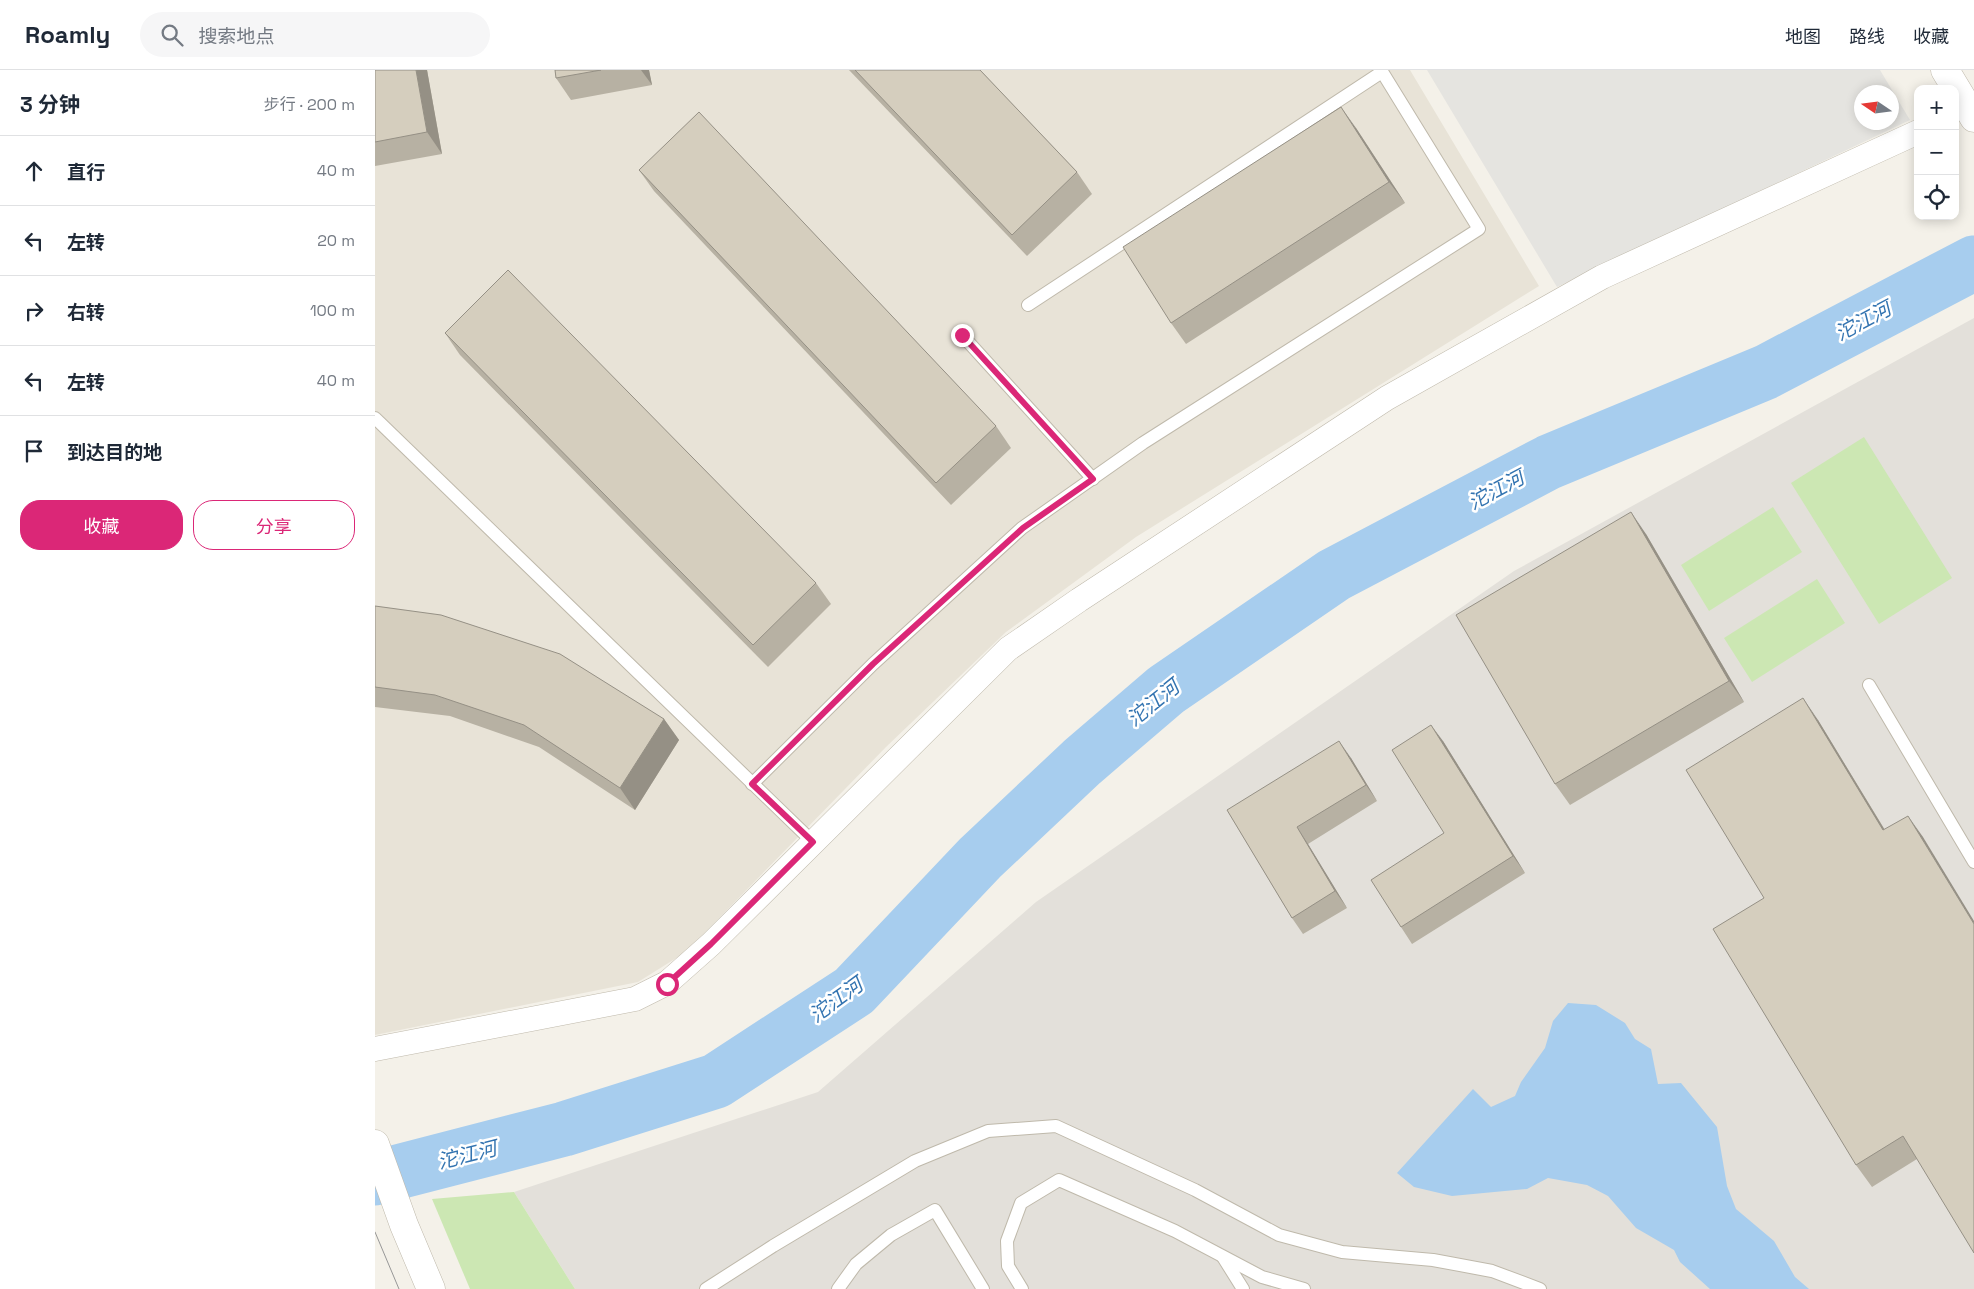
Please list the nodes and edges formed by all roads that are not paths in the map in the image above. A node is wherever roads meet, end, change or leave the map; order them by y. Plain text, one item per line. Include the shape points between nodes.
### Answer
1 (1945, 70) edge
2 (1382, 71) edge
3 (1966, 114) edge
4 (1914, 134) edge
5 (1028, 305) dead end
6 (962, 335) dead end
7 (375, 418) edge
8 (1093, 479) junction
9 (1869, 685) dead end
10 (752, 784) junction
11 (813, 842) junction
12 (1974, 862) edge
13 (375, 1049) edge
14 (375, 1144) edge
15 (1221, 1256) junction
16 (431, 1289) edge
17 (705, 1289) edge
18 (838, 1289) edge
19 (983, 1289) edge
20 (1022, 1289) edge
21 (1243, 1289) edge
22 (1304, 1289) edge
23 (1540, 1289) edge

1 - 3 street
2 - 5 lane
2 - 8 lane via 1479,229 1143,443
4 - 11 street via 1602,277 1387,398 1008,649
6 - 8 lane
7 - 10 lane
8 - 10 lane via 1023,528 873,664
9 - 12 lane
10 - 11 lane
11 - 13 street via 667,984 635,999
14 - 16 street
15 - 20 lane via 1175,1231 1059,1180 1021,1204 1007,1242 1008,1266
15 - 21 lane
15 - 22 lane via 1262,1277
17 - 23 lane via 915,1161 988,1131 1057,1126 1195,1190 1279,1235 1342,1252 1433,1260 1492,1271
18 - 19 lane via 856,1264 891,1235 935,1210

